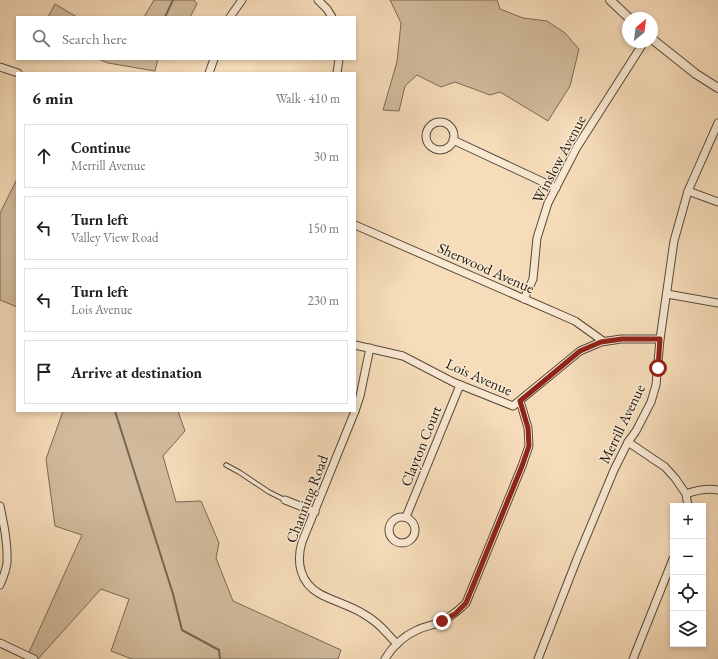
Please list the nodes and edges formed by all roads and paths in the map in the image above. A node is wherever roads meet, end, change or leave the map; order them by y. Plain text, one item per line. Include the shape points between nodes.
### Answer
1 (242, 0) edge
2 (318, 0) edge
3 (610, 0) edge
4 (623, 12) edge
5 (231, 16) edge
6 (331, 16) edge
7 (658, 44) edge
8 (640, 48) edge
9 (214, 60) edge
10 (339, 60) edge
11 (0, 67) edge
12 (16, 72) edge
13 (209, 72) edge
14 (337, 72) edge
15 (718, 88) edge
16 (718, 123) edge
17 (453, 140) junction
18 (556, 188) junction
19 (688, 191) junction
20 (718, 202) edge
21 (356, 225) edge
22 (667, 294) junction
23 (524, 299) junction
24 (718, 303) edge
25 (660, 339) junction
26 (603, 341) junction
27 (356, 345) edge
28 (370, 348) junction
29 (460, 385) junction
30 (520, 401) junction
31 (356, 408) edge
32 (355, 412) edge
33 (628, 442) junction
34 (226, 465) dead end
35 (718, 490) edge
36 (686, 494) junction
37 (285, 500) joint
38 (688, 503) edge
39 (0, 506) edge
40 (315, 512) junction
41 (406, 517) dead end
42 (670, 566) edge
43 (0, 585) edge
44 (0, 643) edge
45 (397, 644) junction
46 (34, 659) edge
47 (385, 659) edge
48 (538, 659) edge
49 (633, 659) edge

1 - 5 street
2 - 6 street
3 - 4 street
7 - 15 street
8 - 18 street, Winslow Avenue via 577,147
9 - 13 street
10 - 14 street
11 - 12 street
16 - 19 street, Merrill Avenue
17 - 17 street via 453,131 447,123 433,123 425,134 428,143 434,149 447,147
17 - 18 street
18 - 23 street, Winslow Avenue via 548,202 537,238 534,279
19 - 20 street
19 - 22 street, Merrill Avenue via 674,241
21 - 23 street, Sherwood Avenue
22 - 24 street
22 - 25 street, Merrill Avenue
23 - 26 street, Sherwood Avenue via 575,321
25 - 26 street
25 - 33 street, Merrill Avenue via 656,385 651,402
26 - 30 street via 580,351
27 - 28 street, Lois Avenue
28 - 29 street, Lois Avenue via 403,356
28 - 31 street, Channing Road
29 - 30 street, Lois Avenue via 513,406
29 - 41 street, Clayton Court
30 - 45 street, Lois Avenue via 528,428 529,446 466,603 455,614 417,630
32 - 40 street, Channing Road
33 - 36 street via 665,467
33 - 48 street, Merrill Avenue via 577,559
34 - 37 lane
35 - 36 street
36 - 38 street
37 - 40 street
39 - 43 street via 6,537 7,564
40 - 45 street, Channing Road via 300,550 300,567 307,582 320,594 361,612 382,627
42 - 49 street
44 - 46 street
45 - 47 street, Lois Avenue

